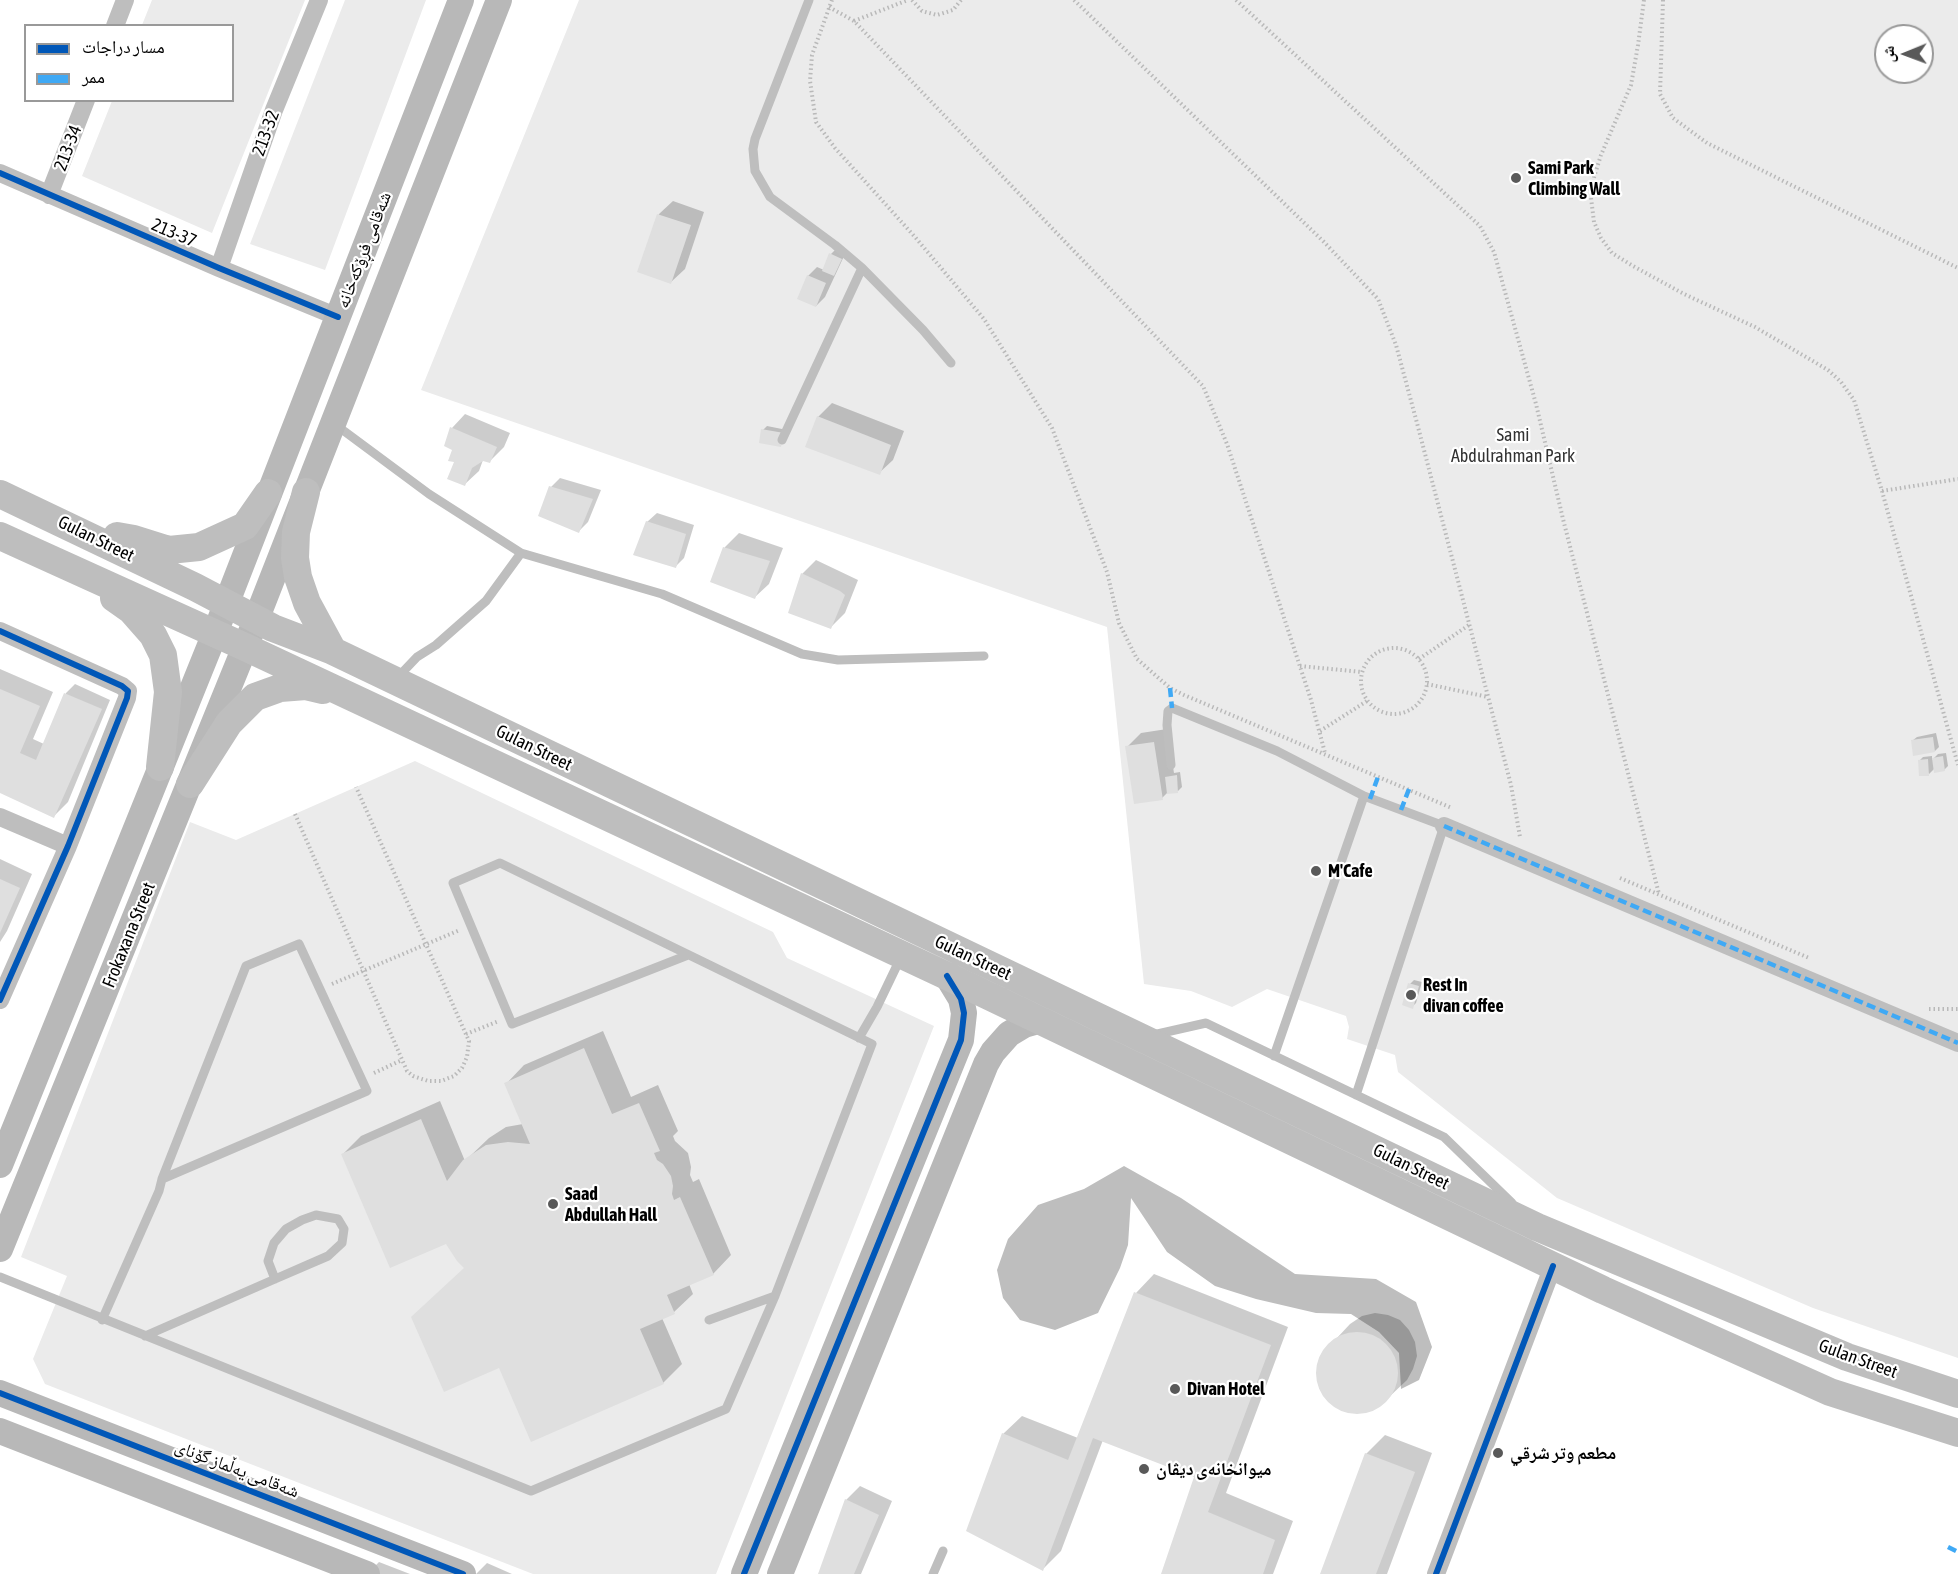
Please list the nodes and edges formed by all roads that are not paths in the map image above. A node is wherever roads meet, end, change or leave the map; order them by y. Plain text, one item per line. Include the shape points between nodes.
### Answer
1 (125, 0) edge
2 (319, 0) edge
3 (461, 0) edge
4 (499, 0) edge
5 (809, 0) edge
6 (116, 24) edge
7 (85, 102) edge
8 (0, 173) edge
9 (49, 195) junction
10 (219, 268) junction
11 (862, 268) junction
12 (338, 317) junction
13 (951, 363) dead end
14 (344, 430) dead end
15 (782, 440) dead end
16 (306, 492) junction
17 (268, 493) junction
18 (0, 494) edge
19 (75, 529) junction
20 (0, 536) edge
21 (521, 553) junction
22 (64, 566) junction
23 (225, 604) junction
24 (256, 620) junction
25 (0, 631) edge
26 (215, 633) junction
27 (245, 647) junction
28 (333, 651) junction
29 (984, 656) dead end
30 (394, 681) junction
31 (349, 695) junction
32 (1171, 765) dead end
33 (160, 767) junction
34 (190, 784) junction
35 (1364, 796) junction
36 (0, 817) edge
37 (1444, 826) junction
38 (68, 846) junction
39 (688, 955) junction
40 (903, 955) junction
41 (946, 976) junction
42 (0, 1000) edge
43 (1038, 1021) junction
44 (859, 1038) junction
45 (1140, 1038) junction
46 (1958, 1043) edge
47 (956, 1053) junction
48 (1274, 1056) junction
49 (986, 1064) junction
50 (1356, 1095) junction
51 (1314, 1136) junction
52 (0, 1165) edge
53 (162, 1179) junction
54 (1537, 1227) junction
55 (0, 1249) edge
56 (1553, 1266) junction
57 (0, 1277) edge
58 (275, 1279) junction
59 (775, 1296) junction
60 (102, 1320) junction
61 (709, 1320) dead end
62 (145, 1336) junction
63 (0, 1393) edge
64 (1958, 1394) edge
65 (0, 1431) edge
66 (1958, 1433) edge
67 (943, 1551) dead end
68 (367, 1574) edge
69 (463, 1574) edge
70 (744, 1574) edge
71 (780, 1574) edge
72 (933, 1574) edge
73 (1436, 1574) edge

1 - 6 street
2 - 10 street, 213-32 via 274,110
3 - 12 main road, شەقامی فڕۆکەخانە
4 - 16 main road, شەقامی فڕۆکەخانە
5 - 11 lane via 755,139 755,171 770,197
7 - 9 street, 213-34
8 - 9 street, 213-37
9 - 10 street, 213-37
10 - 12 street, 213-37
11 - 13 lane via 916,321
11 - 15 lane
12 - 17 main road, شەقامی فڕۆکەخانە
14 - 21 lane via 429,494
16 - 24 main road, شەقامی فڕۆکەخانە
16 - 28 main road via 296,532 298,577
17 - 19 main road via 245,526 199,547 169,549 134,538
17 - 23 main road, شەقامی فڕۆکەخانە
18 - 19 main road, Gulan Street
19 - 23 main road, Gulan Street
20 - 22 main road, Gulan Street
21 - 29 lane via 662,594 802,654 837,660
21 - 30 lane via 486,601 417,657
22 - 26 main road, Gulan Street
22 - 33 main road via 131,610 153,635 163,655 168,692
23 - 24 main road, Gulan Street
23 - 26 main road, شەقامی فڕۆکەخانە
24 - 27 main road, Frokaxana Street
24 - 28 main road, Gulan Street
25 - 38 street via 128,691
26 - 27 main road, Gulan Street
26 - 33 main road, Frokaxana Street
27 - 31 main road, Gulan Street
27 - 34 main road, Frokaxana Street
28 - 30 main road, Gulan Street
30 - 45 main road, Gulan Street
31 - 34 main road via 306,686 280,688 255,697 229,723
31 - 40 main road, Gulan Street
32 - 35 lane via 1167,725 1172,708 1277,751
33 - 52 main road, Frokaxana Street
34 - 55 main road, Frokaxana Street
35 - 37 lane
35 - 48 lane
36 - 38 street
37 - 46 street
37 - 50 lane
38 - 42 street
39 - 39 lane via 500,863 453,883 512,1024
39 - 44 lane
40 - 41 main road, Gulan Street
40 - 44 lane
41 - 43 main road, Gulan Street
41 - 47 main road via 958,993 964,1012
43 - 49 main road via 1009,1034
43 - 51 main road, Gulan Street
44 - 59 lane via 872,1044
45 - 48 lane via 1206,1023
45 - 51 main road, Gulan Street
47 - 49 main road via 968,1043 976,1044 987,1056
47 - 70 main road
48 - 50 lane
49 - 71 main road
50 - 54 lane via 1444,1137
51 - 54 main road, Gulan Street
51 - 56 main road, Gulan Street
53 - 53 lane via 246,966 299,944 367,1090
53 - 60 lane
54 - 64 main road, Gulan Street via 1847,1357
56 - 66 main road, Gulan Street via 1830,1392
56 - 73 street
57 - 60 lane
58 - 58 lane via 328,1256 342,1243 344,1229 338,1219 316,1215 286,1229 274,1243 268,1261
58 - 62 lane
59 - 61 lane
59 - 62 lane via 726,1409 531,1491
60 - 62 lane
63 - 69 main road, شەقامی یەڵماز گۆنای
65 - 68 main road
67 - 72 lane

